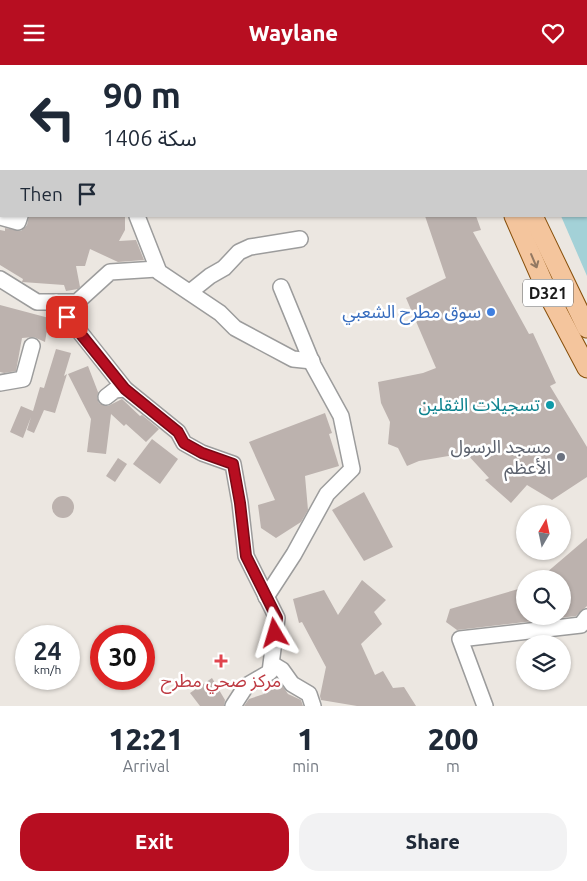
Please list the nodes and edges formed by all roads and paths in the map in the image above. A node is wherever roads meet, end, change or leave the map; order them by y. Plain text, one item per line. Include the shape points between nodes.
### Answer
1 (0, 217) edge
2 (20, 217) edge
3 (137, 217) edge
4 (514, 217) edge
5 (533, 217) edge
6 (300, 239) dead end
7 (157, 269) junction
8 (2, 285) edge
9 (281, 287) dead end
10 (190, 292) junction
11 (56, 302) junction
12 (587, 329) edge
13 (32, 346) dead end
14 (312, 361) junction
15 (587, 368) edge
16 (0, 383) edge
17 (125, 389) junction
18 (106, 397) dead end
19 (266, 597) junction
20 (587, 617) edge
21 (272, 664) junction
22 (233, 706) edge
23 (313, 706) edge
24 (485, 706) edge

1 - 2 street via 18,222
3 - 7 street
4 -> 15 main road, D321 via 550,298
5 - 12 main road, D321
6 - 10 street via 250,247 239,252 224,268
7 - 10 street
7 - 11 street via 110,272 77,302
8 - 11 street via 37,302
9 - 14 street
10 - 14 street via 235,328 264,345 293,359
11 - 17 street
13 - 16 street via 23,379
14 - 19 street via 342,416 352,469 327,495
17 - 18 street via 115,390
17 - 19 street via 178,432 184,443 233,464 246,556
19 - 21 street via 277,618
20 - 24 street via 581,625 460,639
21 - 22 street via 270,672 246,686
21 - 23 street via 282,670 292,684 309,694

